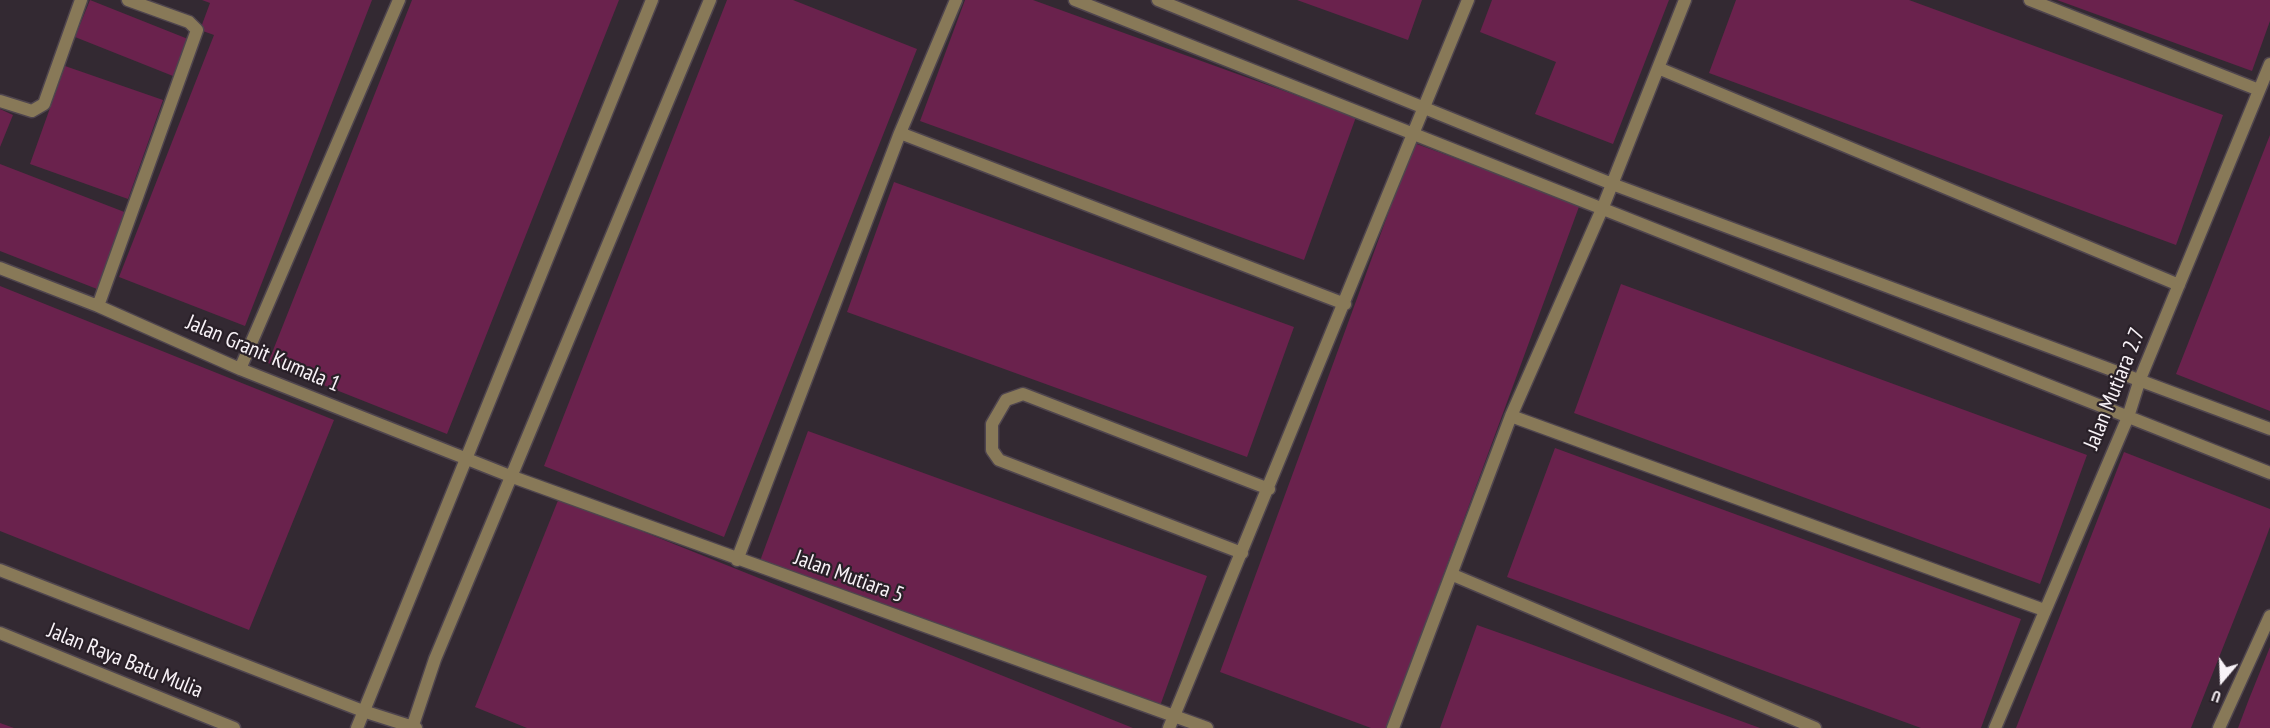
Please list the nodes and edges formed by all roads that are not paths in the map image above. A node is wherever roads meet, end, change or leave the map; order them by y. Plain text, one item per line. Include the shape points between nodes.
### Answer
1 (81, 0) edge
2 (128, 0) edge
3 (399, 0) edge
4 (652, 0) edge
5 (710, 0) edge
6 (956, 0) edge
7 (1075, 0) edge
8 (1158, 0) edge
9 (1468, 0) edge
10 (1685, 0) edge
11 (2030, 0) edge
12 (2270, 64) edge
13 (1658, 68) junction
14 (2259, 90) junction
15 (0, 101) edge
16 (1424, 108) junction
17 (900, 134) junction
18 (1413, 134) junction
19 (1612, 184) junction
20 (1603, 207) junction
21 (0, 268) edge
22 (2179, 285) junction
23 (1345, 304) junction
24 (98, 306) junction
25 (240, 369) junction
26 (2140, 380) junction
27 (1511, 416) junction
28 (2128, 417) junction
29 (2270, 429) edge
30 (467, 459) junction
31 (2270, 473) edge
32 (510, 476) junction
33 (1269, 489) junction
34 (1242, 553) junction
35 (737, 560) junction
36 (0, 570) edge
37 (1454, 575) junction
38 (2044, 610) junction
39 (2270, 616) edge
40 (0, 633) edge
41 (363, 711) junction
42 (1174, 715) junction
43 (414, 727) edge
44 (234, 728) edge
45 (357, 728) edge
46 (1169, 728) edge
47 (1208, 728) edge
48 (1393, 728) edge
49 (1815, 728) edge
50 (1995, 728) edge
51 (2219, 728) edge

1 - 15 street via 44,104 32,111
2 - 24 street via 189,22 197,30
3 - 25 street
4 - 30 street
5 - 32 street
6 - 17 street
7 - 18 street
8 - 16 street
9 - 16 street
10 - 13 street
11 - 14 street
12 - 14 street, Jalan Mutiara 2.7
13 - 19 street
13 - 22 street
14 - 22 street, Jalan Mutiara 2.7
16 - 18 street
16 - 19 street
17 - 23 street
17 - 35 street
18 - 20 street
18 - 23 street
19 - 20 street
19 - 26 street
20 - 27 street
20 - 28 street
21 - 24 street, Jalan Granit Kumala 1
22 - 26 street, Jalan Mutiara 2.7
23 - 33 street
24 - 25 street, Jalan Granit Kumala 1
25 - 30 street, Jalan Granit Kumala 1
26 - 28 street, Jalan Mutiara 2.7
26 - 29 street
27 - 37 street
27 - 38 street
28 - 31 street
28 - 38 street, Jalan Mutiara 2.7
30 - 32 street, Jalan Granit Kumala 1
30 - 41 street
32 - 35 street, Jalan Mutiara 5
32 - 43 street via 435,658
33 - 34 street
33 - 34 street via 1023,394 1006,400 992,424 992,450 999,460
34 - 42 street
35 - 42 street, Jalan Mutiara 5
36 - 41 street
37 - 48 street
37 - 49 street
38 - 50 street, Jalan Mutiara 2.7
39 - 51 street
40 - 44 street, Jalan Raya Batu Mulia
41 - 43 street
41 - 45 street
42 - 46 street
42 - 47 street, Jalan Mutiara 5

